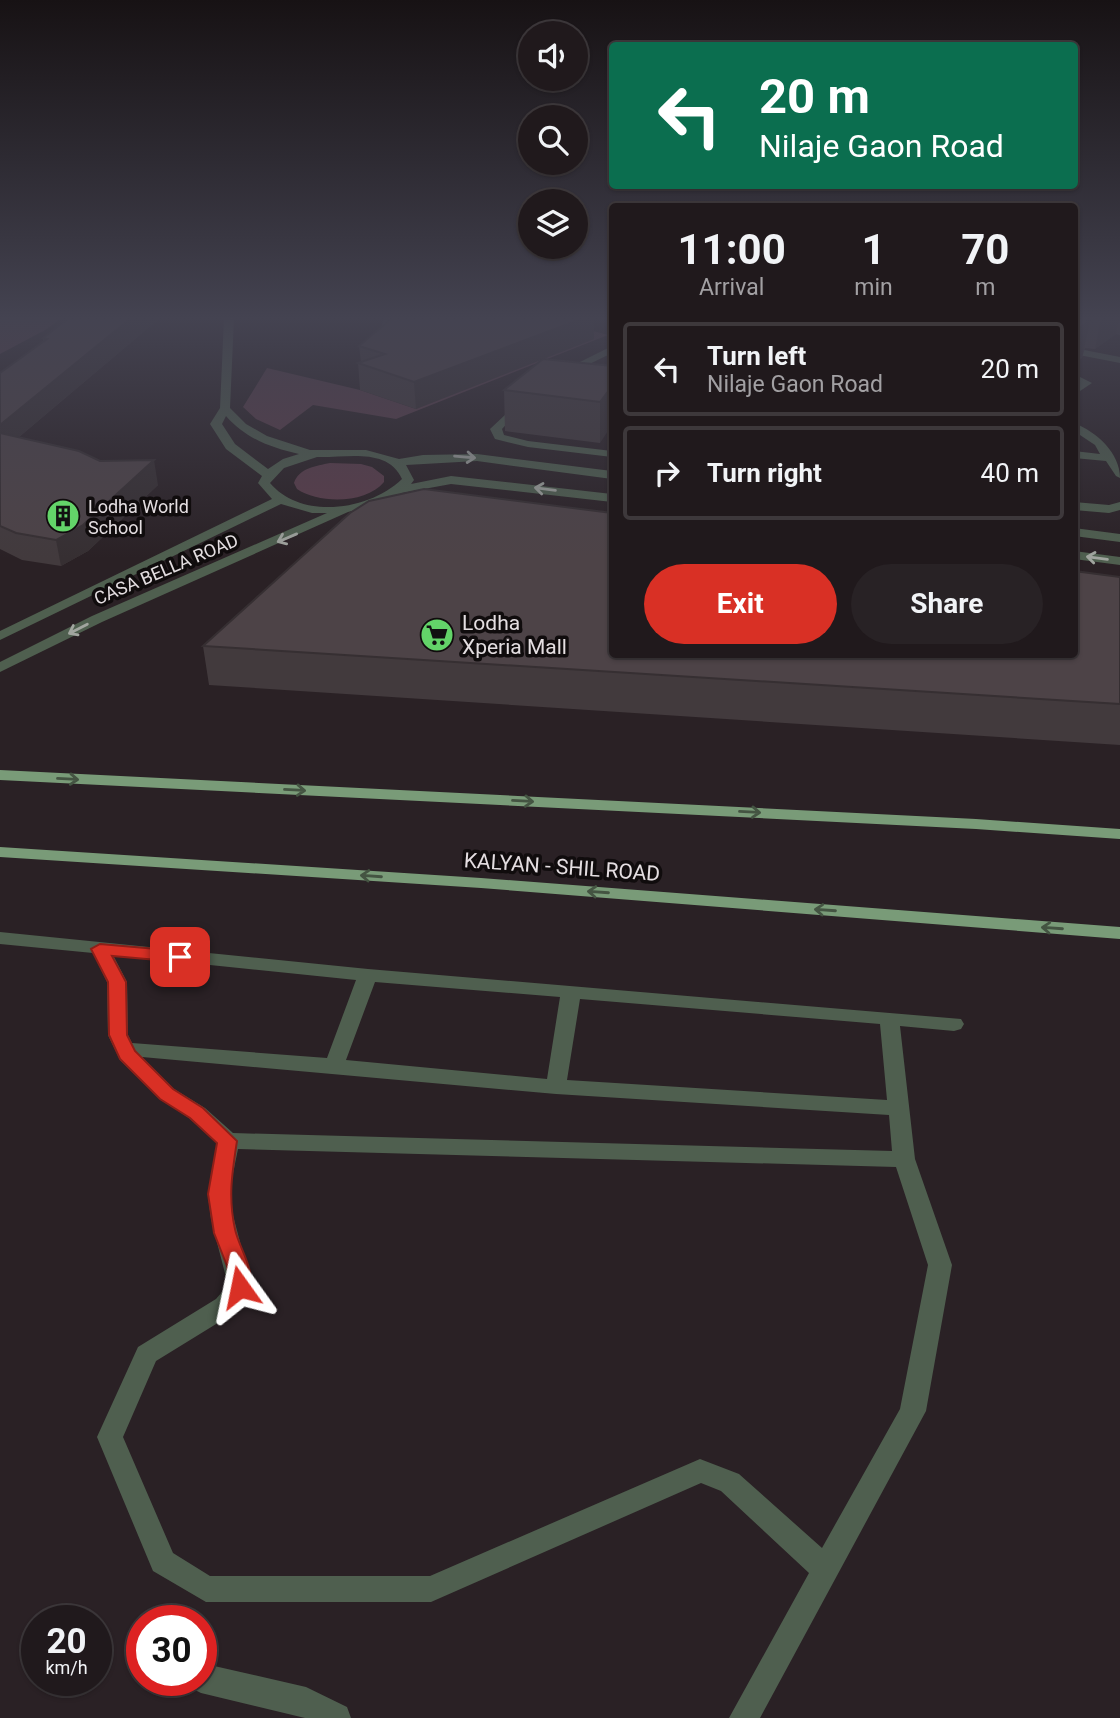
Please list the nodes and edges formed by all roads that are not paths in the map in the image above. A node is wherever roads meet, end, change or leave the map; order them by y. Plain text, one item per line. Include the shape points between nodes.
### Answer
1 (225, 398) edge
2 (529, 398) edge
3 (225, 408) junction
4 (1078, 429) edge
5 (319, 453) junction
6 (609, 454) edge
7 (1078, 454) edge
8 (1108, 458) junction
9 (397, 463) junction
10 (268, 474) junction
11 (1120, 474) edge
12 (609, 475) edge
13 (401, 489) junction
14 (609, 498) edge
15 (280, 500) junction
16 (1078, 506) edge
17 (1120, 506) edge
18 (348, 508) junction
19 (1078, 533) edge
20 (1120, 538) edge
21 (1078, 556) edge
22 (1120, 561) edge
23 (0, 636) edge
24 (0, 668) edge
25 (0, 775) edge
26 (1120, 834) edge
27 (0, 852) edge
28 (1120, 933) edge
29 (0, 938) edge
30 (100, 949) junction
31 (368, 975) junction
32 (570, 992) junction
33 (889, 1018) junction
34 (954, 1024) dead end
35 (124, 1049) junction
36 (334, 1066) junction
37 (556, 1087) junction
38 (898, 1108) junction
39 (228, 1141) junction
40 (904, 1159) junction
41 (826, 1570) junction
42 (217, 1682) edge
43 (336, 1718) edge
44 (744, 1718) edge

1 - 3 street
2 - 6 street via 496,429 499,437
3 - 5 street via 251,435
3 - 10 street via 216,424 219,435
4 - 8 street via 1098,443
5 - 9 street via 362,453
5 - 10 street
7 - 8 street
8 - 11 street
9 -> 12 street via 457,456
9 - 13 street via 408,480
10 - 15 street via 264,483
14 -> 13 street, CASA BELLA ROAD via 451,480
13 - 18 street, CASA BELLA ROAD via 388,498
15 - 18 street, CASA BELLA ROAD via 320,509
15 - 23 street, CASA BELLA ROAD
16 - 17 street
18 -> 24 street, CASA BELLA ROAD via 97,619
19 - 20 street
22 -> 21 street
25 -> 26 main road
28 -> 27 main road, KALYAN - SHIL ROAD via 481,883
29 - 30 street
30 - 31 street
30 - 35 street via 117,982 118,1035
31 - 32 street
31 - 36 street
32 - 33 street
32 - 37 street
33 - 34 street
33 - 38 street
35 - 36 street
35 - 39 street via 167,1094
36 - 37 street
37 - 38 street
38 - 40 street
39 - 40 street
39 - 41 street via 219,1194 240,1287 225,1306 147,1354 110,1437 163,1562 206,1589 431,1589 700,1471 730,1482
40 - 41 street via 940,1265 913,1411
41 - 44 street
42 - 43 street via 306,1702

